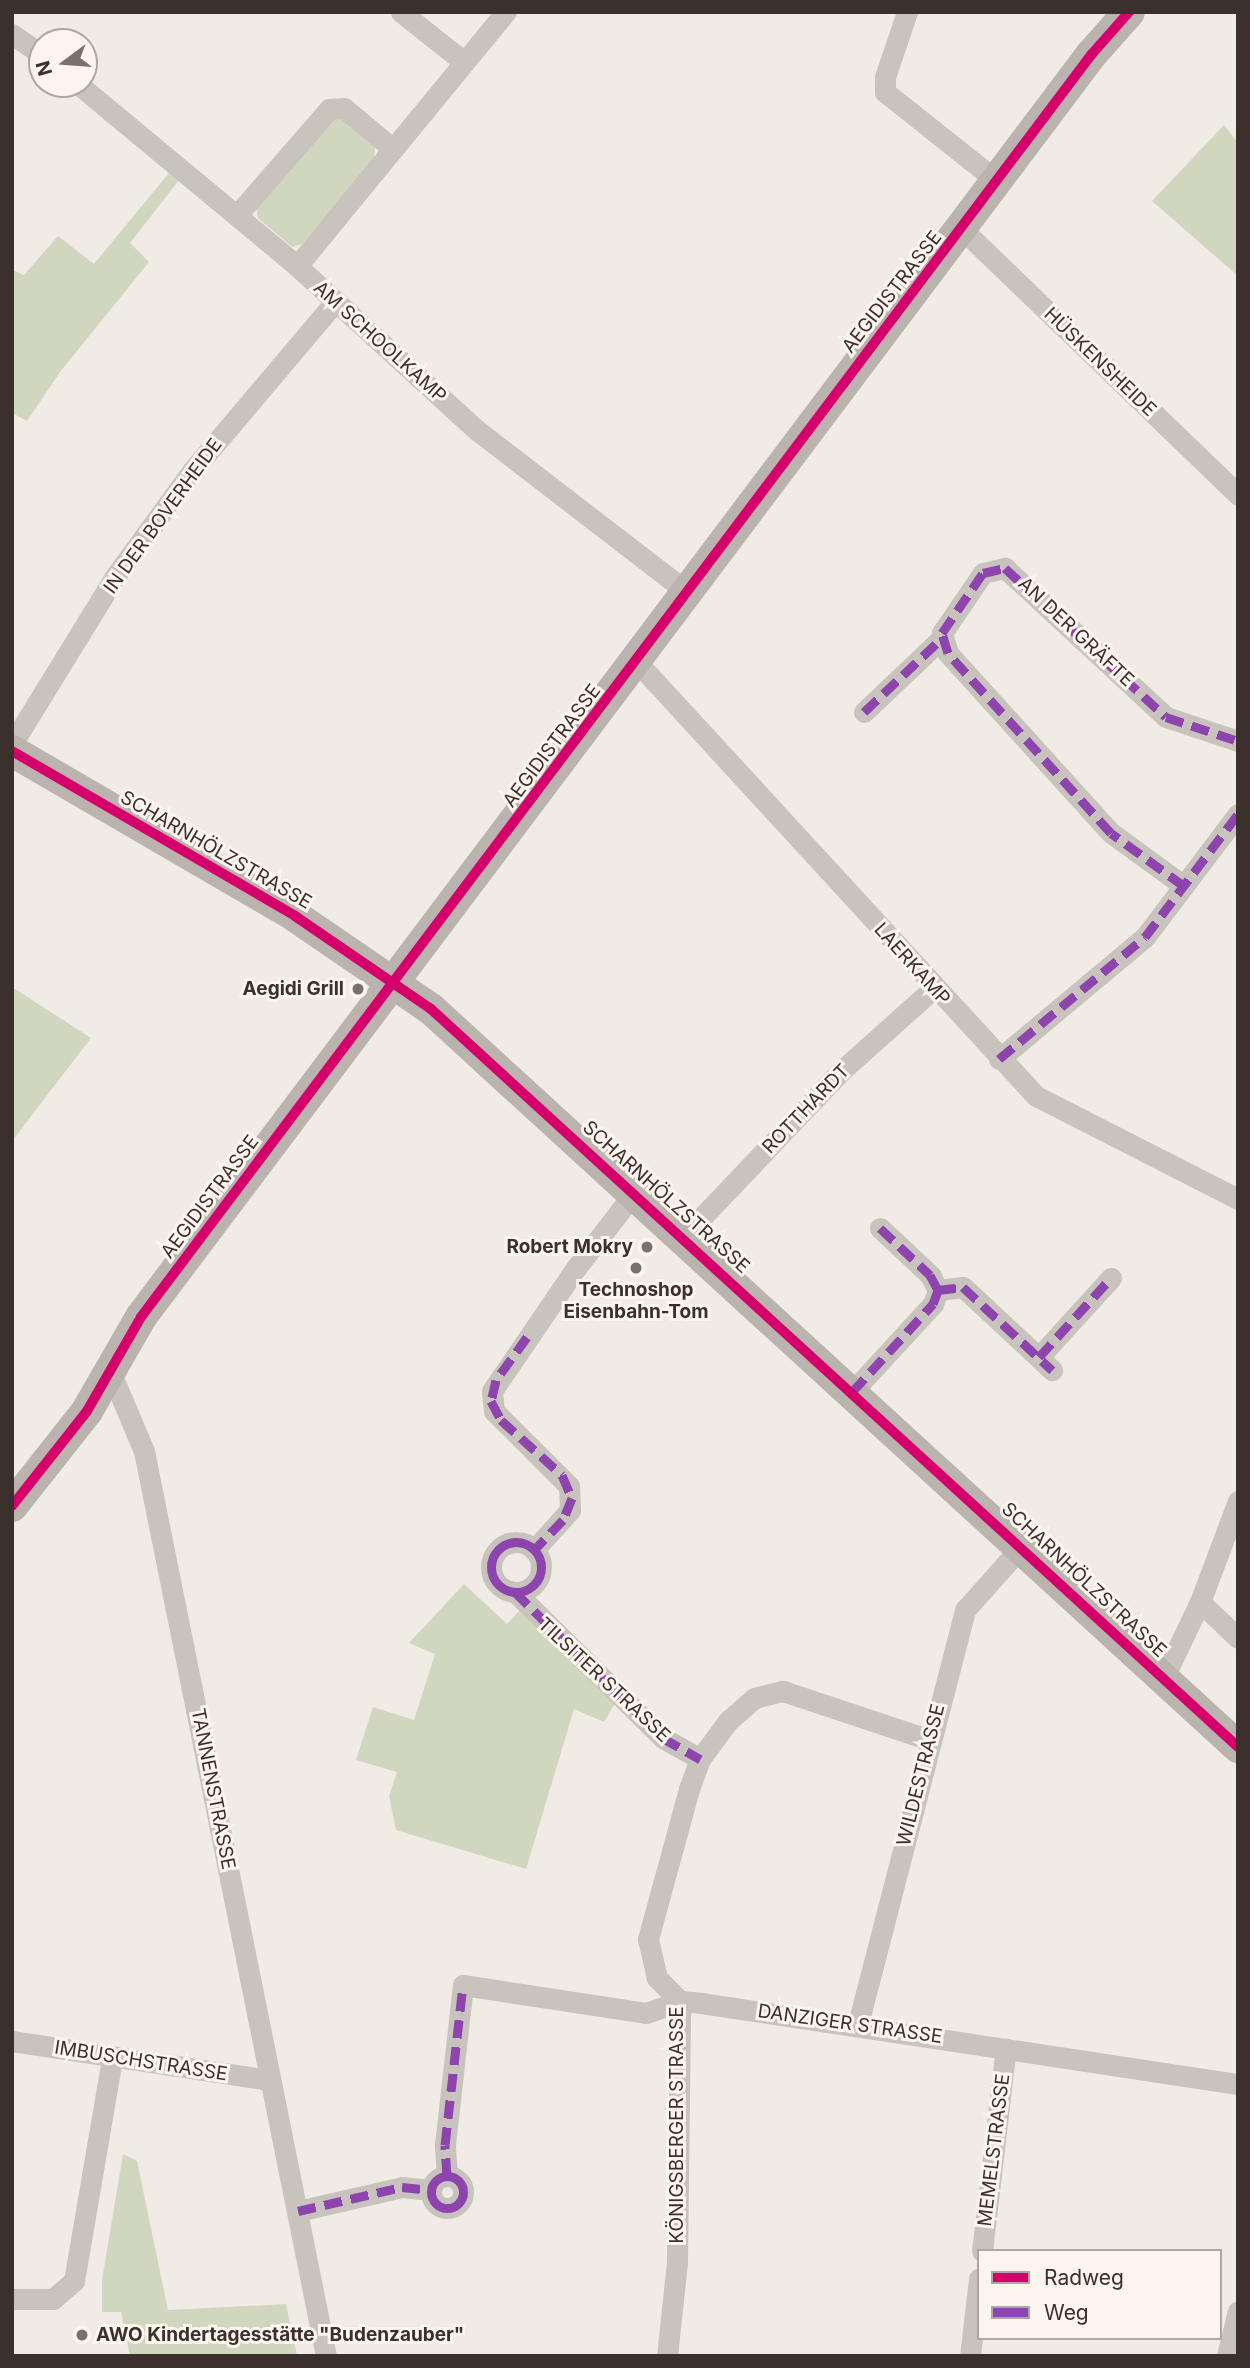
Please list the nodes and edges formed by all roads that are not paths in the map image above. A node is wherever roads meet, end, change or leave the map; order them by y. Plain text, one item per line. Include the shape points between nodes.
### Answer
1 (401, 12) edge
2 (506, 12) edge
3 (907, 12) edge
4 (1129, 12) edge
5 (12, 34) edge
6 (28, 45) edge
7 (464, 62) junction
8 (95, 98) edge
9 (393, 149) junction
10 (997, 181) junction
11 (237, 215) junction
12 (963, 230) junction
13 (298, 266) junction
14 (334, 303) junction
15 (1238, 495) edge
16 (688, 593) junction
17 (940, 640) junction
18 (637, 662) junction
19 (864, 712) dead end
20 (1238, 741) edge
21 (12, 744) edge
22 (12, 751) edge
23 (1238, 814) edge
24 (1184, 886) junction
25 (394, 983) junction
26 (934, 988) junction
27 (999, 1059) junction
28 (634, 1193) junction
29 (1238, 1199) edge
30 (880, 1228) dead end
31 (684, 1236) junction
32 (1111, 1278) dead end
33 (937, 1290) junction
34 (111, 1373) junction
35 (852, 1391) junction
36 (1238, 1501) edge
37 (12, 1506) edge
38 (1022, 1546) junction
39 (534, 1550) junction
40 (515, 1592) junction
41 (1199, 1602) junction
42 (1238, 1638) edge
43 (1164, 1677) junction
44 (930, 1740) junction
45 (1238, 1747) edge
46 (700, 1759) junction
47 (680, 2001) junction
48 (858, 2024) junction
49 (12, 2041) edge
50 (1006, 2048) junction
51 (112, 2058) junction
52 (270, 2080) junction
53 (1238, 2084) edge
54 (298, 2211) junction
55 (982, 2249) edge
56 (977, 2296) edge
57 (12, 2299) edge
58 (1238, 2311) edge
59 (326, 2356) edge
60 (667, 2356) edge
61 (970, 2356) edge
62 (1227, 2356) edge

1 - 7 street
2 - 7 street
3 - 10 street via 885,77 885,92
4 - 10 street, AEGIDISTRASSE via 1113,26
5 - 6 street
7 - 9 street
8 - 11 street, AM SCHOOLKAMP
9 - 11 street via 344,108 329,109
9 - 13 street
10 - 12 street, AEGIDISTRASSE
11 - 13 street, AM SCHOOLKAMP
12 - 15 street, HÜSKENSHEIDE
12 - 16 street, AEGIDISTRASSE
13 - 14 street, AM SCHOOLKAMP
14 - 16 street, AM SCHOOLKAMP via 478,431
14 - 21 street, IN DER BOVERHEIDE via 184,481 114,578
16 - 18 street, AEGIDISTRASSE
17 - 19 street, AN DER GRÄFTE
17 - 20 street, AN DER GRÄFTE via 945,625 982,573 1006,568 1166,717
17 - 24 street via 1111,833
18 - 25 street, AEGIDISTRASSE
18 - 26 street, LAERKAMP
22 - 25 street, SCHARNHÖLZSTRASSE via 295,916
23 - 24 street
24 - 27 street via 1145,937
25 - 28 street, SCHARNHÖLZSTRASSE via 495,1064
25 - 34 street, AEGIDISTRASSE via 141,1317
26 - 27 street, LAERKAMP
26 - 31 street, ROTTHARDT via 840,1072
27 - 29 street, LAERKAMP via 1036,1096
28 - 31 street, SCHARNHÖLZSTRASSE
28 - 39 street via 492,1391 491,1401 501,1420 569,1486 570,1510
30 - 33 street via 930,1275
31 - 35 street, SCHARNHÖLZSTRASSE
32 - 33 street via 1045,1364 963,1287
33 - 35 street via 933,1304
34 - 37 street, AEGIDISTRASSE
34 - 52 street, TANNENSTRASSE via 144,1451
35 - 38 street, SCHARNHÖLZSTRASSE
36 - 41 street
38 - 43 street, SCHARNHÖLZSTRASSE
38 - 44 street, WILDESTRASSE via 965,1610
39 - 40 street via 539,1577 533,1585
39 - 40 street, TILSITER STRASSE via 517,1542 507,1544 493,1557 493,1576 506,1590
40 - 46 street, TILSITER STRASSE via 663,1738
41 - 42 street
41 - 43 street
43 - 45 street, SCHARNHÖLZSTRASSE
44 - 46 street, KÖNIGSBERGER STRASSE via 783,1691 754,1698 740,1708
44 - 48 street, WILDESTRASSE
46 - 47 street, KÖNIGSBERGER STRASSE via 648,1939 657,1978
47 - 48 street, DANZIGER STRASSE
47 - 54 street, DANZIGER STRASSE via 646,2013 463,1985 439,2183
47 - 60 street, KÖNIGSBERGER STRASSE via 677,2248
48 - 50 street, DANZIGER STRASSE
49 - 51 street, IMBUSCHSTRASSE
50 - 53 street, DANZIGER STRASSE
50 - 55 street, MEMELSTRASSE
51 - 52 street, IMBUSCHSTRASSE
51 - 57 street via 74,2281 53,2299
52 - 54 street, TANNENSTRASSE
54 - 59 street, TANNENSTRASSE
56 - 61 street
58 - 62 street

